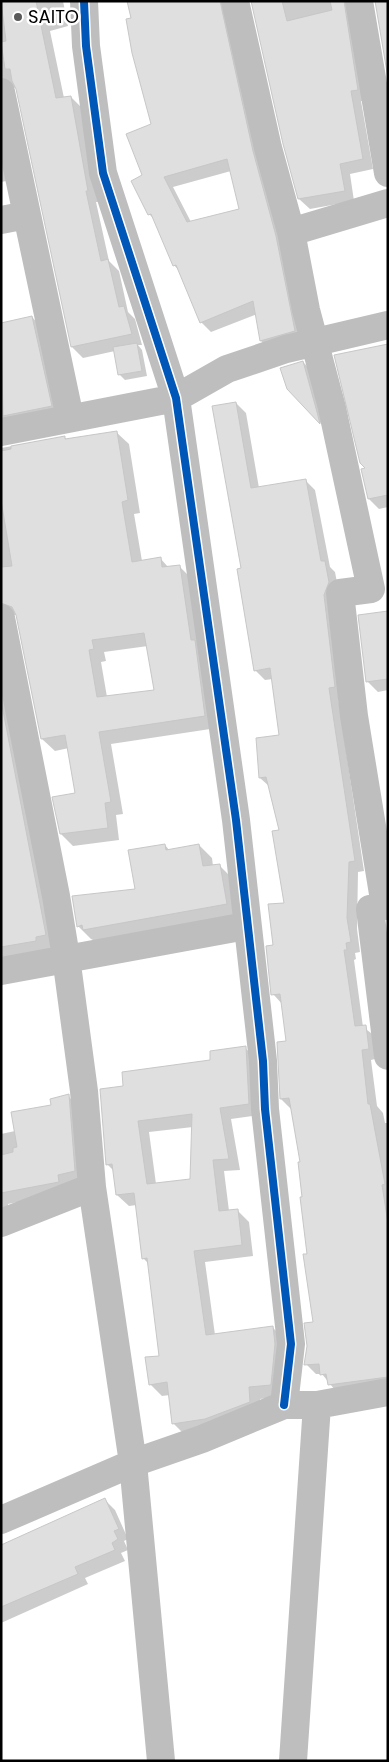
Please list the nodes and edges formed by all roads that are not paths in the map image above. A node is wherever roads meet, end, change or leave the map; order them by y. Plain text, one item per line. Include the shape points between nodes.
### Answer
1 (84, 1) edge
2 (235, 1) edge
3 (358, 1) edge
4 (1, 92) edge
5 (388, 173) edge
6 (388, 203) edge
7 (14, 218) edge
8 (291, 232) junction
9 (388, 326) edge
10 (316, 341) junction
11 (176, 398) junction
12 (70, 418) junction
13 (1, 432) edge
14 (1, 618) edge
15 (386, 906) edge
16 (246, 926) junction
17 (66, 957) junction
18 (1, 971) edge
19 (388, 1056) edge
20 (92, 1187) junction
21 (1, 1223) edge
22 (388, 1392) edge
23 (284, 1405) junction
24 (317, 1405) junction
25 (133, 1463) junction
26 (1, 1520) edge
27 (160, 1761) edge
28 (293, 1761) edge

1 - 11 street via 86,46 103,173
2 - 8 street via 268,148
3 - 5 street
4 - 7 street
6 - 8 street
7 - 12 street
8 - 10 street via 306,310
9 - 10 street
10 - 11 street via 227,369
10 - 15 street via 371,589 340,593 354,716
11 - 12 street
11 - 16 street via 236,820
12 - 13 street
14 - 17 street
15 - 19 street via 370,909
16 - 17 street
16 - 23 street via 291,1344
17 - 18 street
17 - 20 street via 84,1091
20 - 21 street
20 - 25 street
22 - 24 street
23 - 24 street
23 - 25 street
24 - 28 street
25 - 26 street
25 - 27 street

